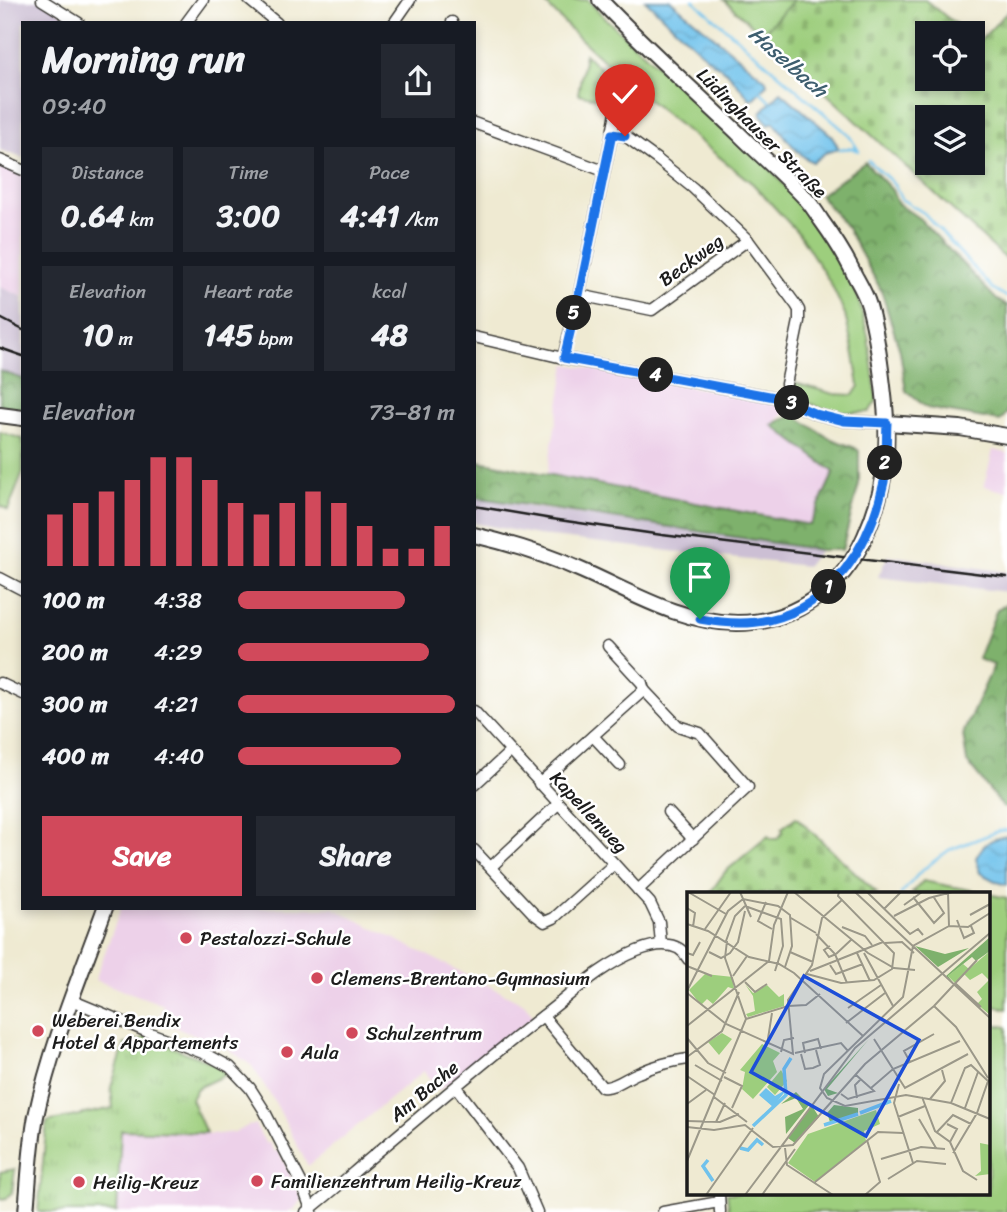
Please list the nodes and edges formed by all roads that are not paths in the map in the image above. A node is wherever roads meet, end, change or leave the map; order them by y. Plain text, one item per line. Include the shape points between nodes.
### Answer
1 (43, 0) edge
2 (203, 0) edge
3 (249, 0) edge
4 (410, 0) edge
5 (600, 0) edge
6 (76, 21) edge
7 (187, 21) edge
8 (275, 21) edge
9 (395, 21) edge
10 (620, 94) dead end
11 (479, 125) edge
12 (612, 134) junction
13 (0, 160) edge
14 (21, 169) edge
15 (604, 171) junction
16 (748, 240) junction
17 (579, 295) junction
18 (476, 337) edge
19 (564, 358) junction
20 (786, 384) dead end
21 (0, 415) edge
22 (21, 418) edge
23 (887, 423) junction
24 (1007, 436) edge
25 (476, 536) edge
26 (1, 580) edge
27 (21, 589) edge
28 (608, 646) dead end
29 (0, 683) edge
30 (644, 690) junction
31 (21, 693) edge
32 (476, 713) edge
33 (593, 736) junction
34 (510, 752) junction
35 (620, 765) dead end
36 (476, 783) edge
37 (539, 784) junction
38 (558, 804) junction
39 (668, 812) dead end
40 (693, 839) junction
41 (476, 852) edge
42 (614, 864) junction
43 (491, 867) junction
44 (638, 890) junction
45 (104, 910) edge
46 (666, 944) junction
47 (687, 956) edge
48 (71, 1000) junction
49 (543, 1016) junction
50 (687, 1059) edge
51 (456, 1087) junction
52 (719, 1202) edge
53 (309, 1211) edge
54 (26, 1212) edge
55 (537, 1212) edge
56 (663, 1212) edge

1 - 6 street
2 - 7 street
3 - 8 street
4 - 9 street
5 - 23 street, Lüdinghauser Straße via 807,199 844,252 869,304
10 - 12 street
11 - 15 street
12 - 15 street
12 - 16 street via 625,136 658,160
13 - 14 street
15 - 17 street
16 - 17 street, Beckweg via 652,310
16 - 20 street, Beckweg via 799,310
17 - 19 street
18 - 19 street
19 - 23 street via 780,398 844,421
21 - 22 street
23 - 24 street
23 - 25 street, Lüdinghauser Straße via 884,481 859,552 832,585 791,613 770,620 719,622 676,612 540,553
26 - 27 street
28 - 30 street
29 - 31 street
30 - 33 street
30 - 40 street via 678,726 700,733 748,787
32 - 34 street, Kapellenweg
33 - 35 street
33 - 37 street
34 - 36 street
34 - 37 street, Kapellenweg
37 - 38 street, Kapellenweg
38 - 42 street, Kapellenweg
38 - 43 street
39 - 40 street
40 - 44 street
41 - 43 street
42 - 43 street via 545,922
42 - 44 street, Kapellenweg
44 - 46 street, Kapellenweg via 650,903
45 - 48 street
46 - 47 street
46 - 49 street, Am Bache via 636,952 603,969
48 - 53 street via 230,1067 264,1110 301,1182
48 - 54 street via 36,1116
49 - 50 street via 601,1087
49 - 51 street, Am Bache
51 - 53 street, Am Bache
51 - 55 street via 518,1168
52 - 56 street

